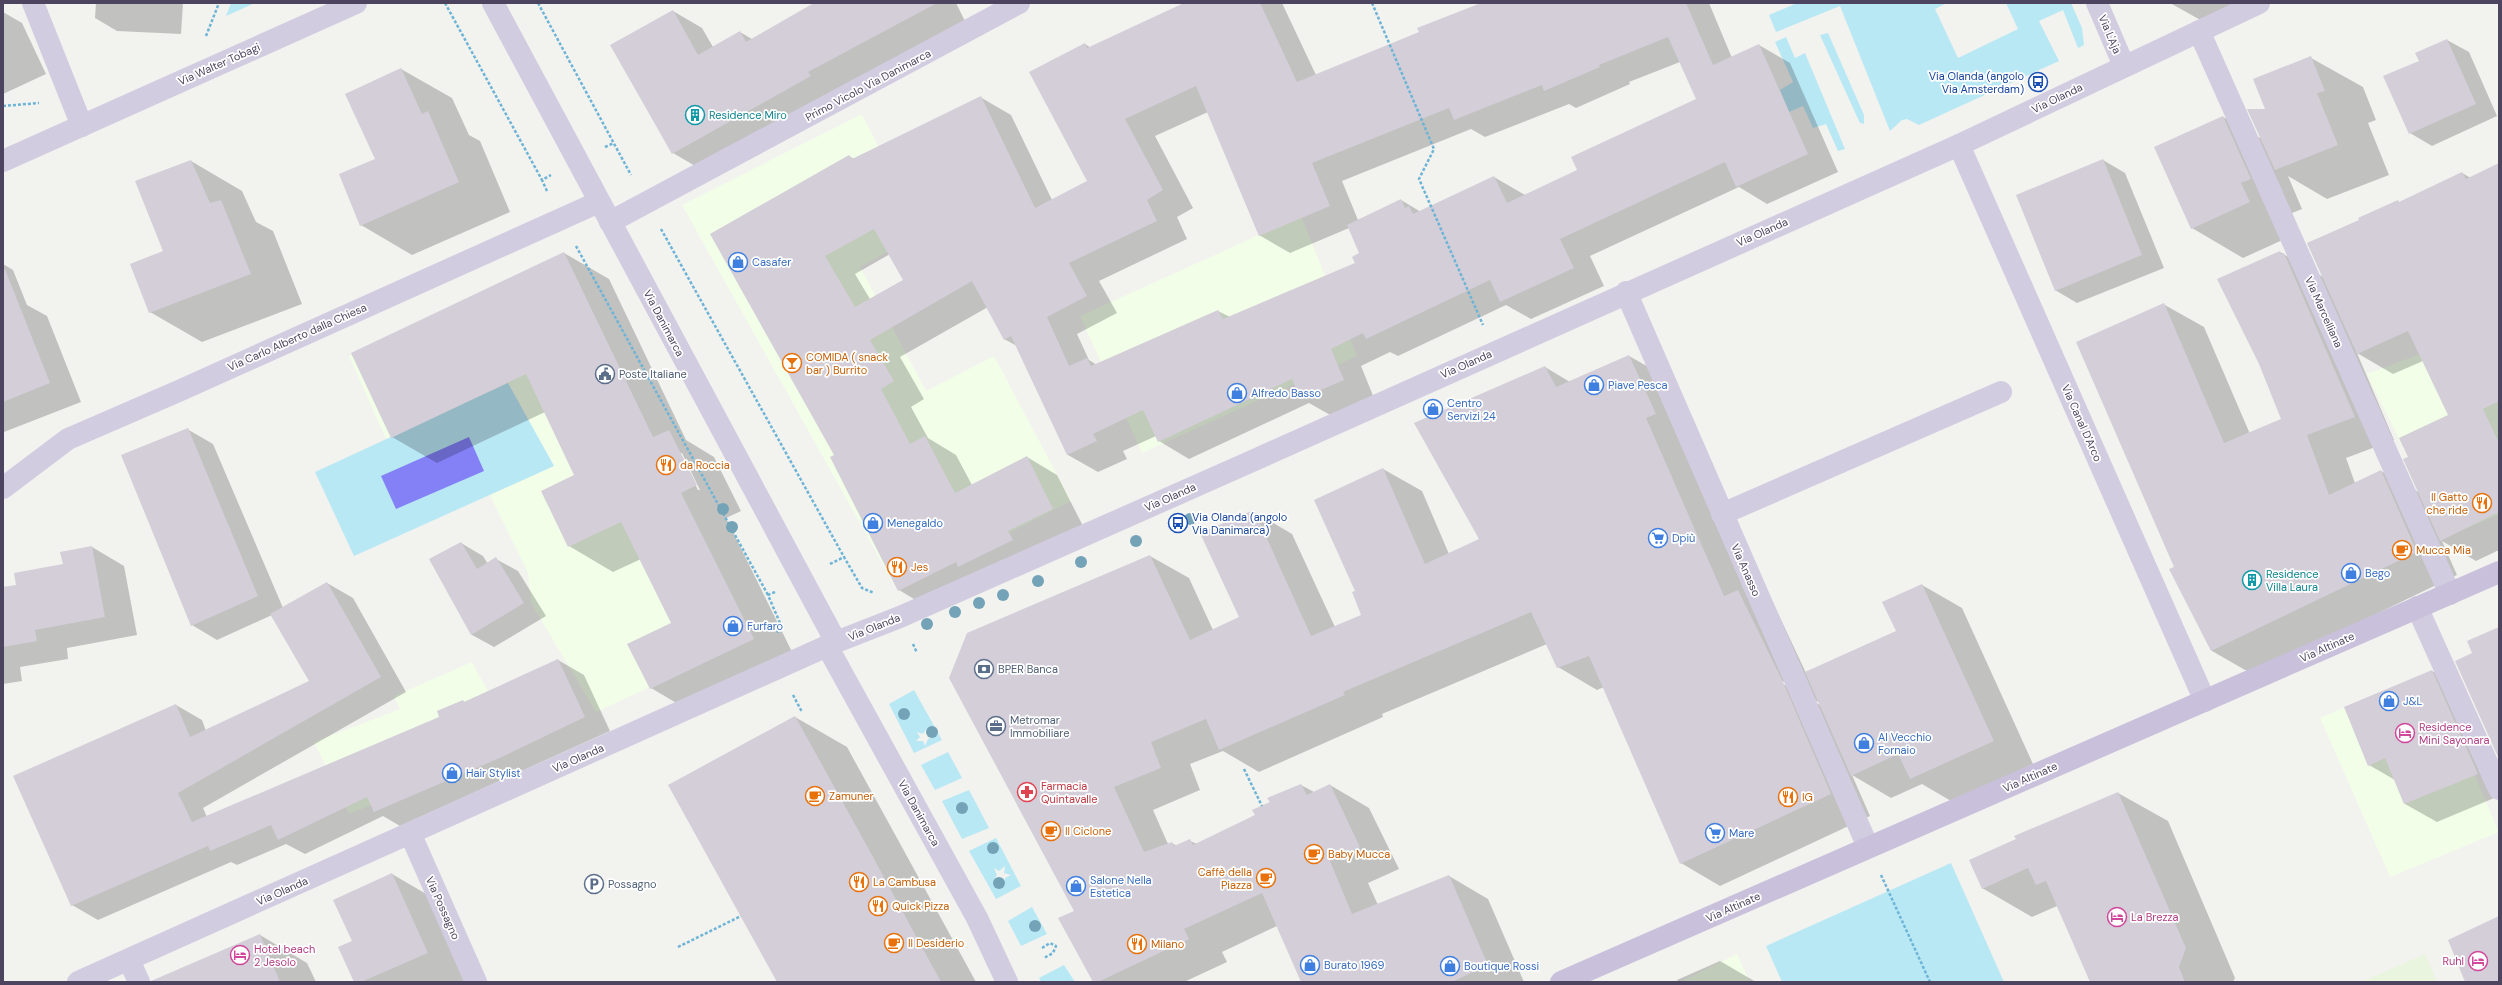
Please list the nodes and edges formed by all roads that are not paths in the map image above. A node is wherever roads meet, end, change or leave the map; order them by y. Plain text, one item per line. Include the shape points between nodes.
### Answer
1 (33, 3) edge
2 (356, 3) edge
3 (493, 3) edge
4 (1019, 3) edge
5 (2097, 3) edge
6 (2259, 3) edge
7 (2198, 31) junction
8 (2124, 66) junction
9 (82, 126) junction
10 (1959, 145) junction
11 (3, 162) edge
12 (599, 202) junction
13 (610, 222) junction
14 (1626, 292) junction
15 (2002, 392) dead end
16 (3, 488) edge
17 (1722, 514) junction
18 (2499, 572) edge
19 (2450, 594) junction
20 (2417, 607) junction
21 (832, 644) junction
22 (2205, 701) junction
23 (2499, 790) edge
24 (410, 833) junction
25 (1868, 848) junction
26 (129, 960) junction
27 (78, 982) edge
28 (139, 982) edge
29 (476, 982) edge
30 (1007, 982) edge
31 (1561, 982) edge

1 - 9 street
2 - 9 street, Via Walter Tobagi
3 - 12 street, Via Danimarca
4 - 13 street, Primo Vicolo Via Danimarca
5 - 8 street, Via L'Aja
6 - 7 street, Via Olanda
7 - 8 street, Via Olanda
7 - 19 street, Via Marcelliana
8 - 10 street, Via Olanda
9 - 11 street, Via Walter Tobagi
10 - 14 street, Via Olanda
10 - 22 street, Via Canal D'Arco
12 - 13 street, Via Danimarca
12 - 16 street, Via Carlo Alberto dalla Chiesa via 68,439
13 - 21 street, Via Danimarca
14 - 17 street, Via Anasso
14 - 21 street, Via Olanda via 1250,462 900,617
15 - 17 street
17 - 25 street, Via Anasso
18 - 19 street, Via Altinate
19 - 20 street, Via Altinate
20 - 22 street, Via Altinate
20 - 23 street
21 - 24 street, Via Olanda
21 - 30 street, Via Danimarca
22 - 25 street, Via Altinate
24 - 26 street, Via Olanda
24 - 29 street, Via Possagno
25 - 31 street, Via Altinate
26 - 27 street, Via Olanda
26 - 28 street

